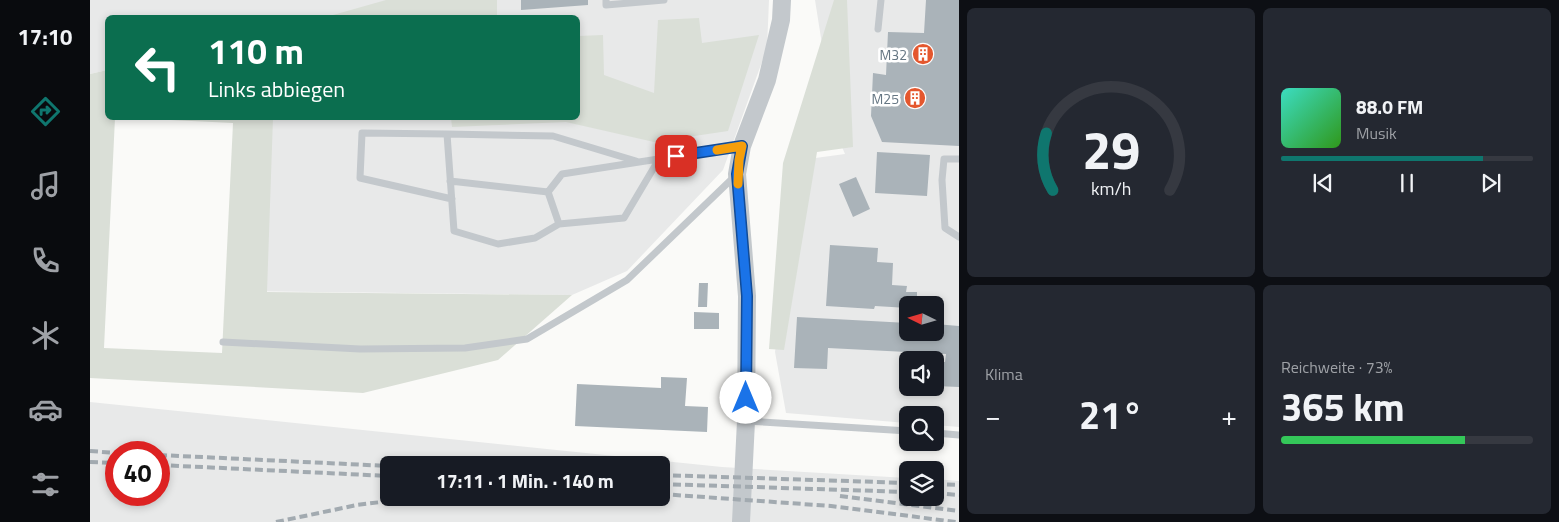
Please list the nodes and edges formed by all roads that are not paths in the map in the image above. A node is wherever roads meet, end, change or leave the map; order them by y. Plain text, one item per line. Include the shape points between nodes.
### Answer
1 (606, 0) edge
2 (664, 0) edge
3 (782, 0) edge
4 (881, 0) edge
5 (878, 29) dead end
6 (447, 134) junction
7 (742, 146) junction
8 (659, 159) junction
9 (959, 159) edge
10 (636, 162) junction
11 (737, 174) junction
12 (450, 181) junction
13 (548, 192) junction
14 (452, 199) junction
15 (559, 224) junction
16 (959, 237) edge
17 (223, 342) dead end
18 (746, 421) junction
19 (899, 430) edge
20 (944, 434) edge
21 (959, 435) edge
22 (741, 522) edge

1 - 2 lane via 606,5
3 - 7 street via 781,20 767,80
4 - 5 lane
6 - 10 lane via 553,136
6 - 12 lane
6 - 14 lane via 362,133 360,178
7 - 8 lane
7 - 11 street
8 - 10 lane
8 - 15 lane via 624,218
9 - 16 lane via 944,159 942,180 946,228
10 - 13 lane via 562,174
11 - 17 lane via 627,280 527,339 465,348 360,349
11 - 18 street via 747,296
12 - 13 lane
12 - 14 lane
13 - 15 lane
14 - 15 lane via 454,231 498,244 535,238
18 - 19 lane
18 - 22 street
20 - 21 lane

